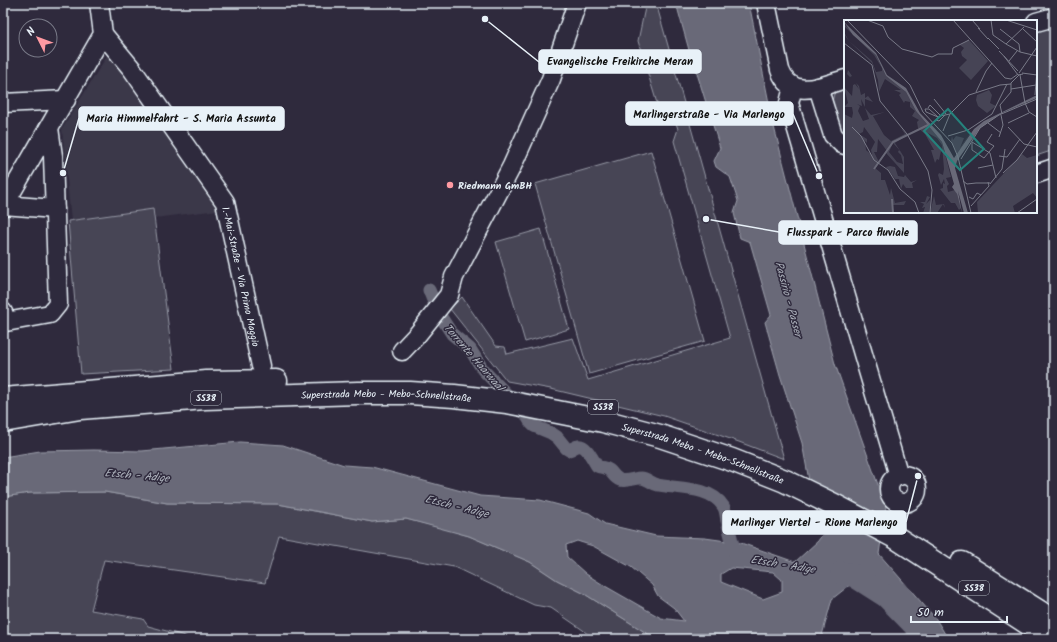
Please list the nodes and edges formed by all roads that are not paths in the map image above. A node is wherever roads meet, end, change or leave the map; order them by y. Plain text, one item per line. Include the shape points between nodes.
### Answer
1 (98, 3) edge
2 (576, 3) edge
3 (766, 3) edge
4 (1054, 17) edge
5 (1037, 22) edge
6 (103, 34) junction
7 (844, 79) edge
8 (793, 87) junction
9 (818, 87) junction
10 (66, 100) junction
11 (3, 103) edge
12 (49, 128) junction
13 (844, 145) edge
14 (1054, 168) edge
15 (1037, 174) edge
16 (3, 206) edge
17 (55, 209) junction
18 (3, 312) edge
19 (402, 351) dead end
20 (261, 366) dead end
21 (410, 386) junction
22 (3, 399) edge
23 (3, 421) edge
24 (899, 476) dead end
25 (898, 531) junction
26 (1054, 621) edge
27 (1052, 639) edge

1 - 6 street
2 - 19 street via 551,79 512,166 454,277 449,295
3 - 8 street via 782,77
4 - 5 street
6 - 10 street
6 - 20 street, 1.-Mai-Straße - Via Primo Maggio via 132,68 225,202
7 - 9 street
8 - 9 street
8 - 24 street via 789,103
9 - 13 street via 833,135
10 - 11 street
10 - 12 street
12 - 16 street
12 - 17 street
14 - 15 street
16 - 17 street
17 - 18 street via 58,304 50,314 6,322
21 - 22 highway, Superstrada Mebo - Mebo-Schnellstraße / SS38 via 206,382
21 - 23 highway, Superstrada Mebo - Mebo-Schnellstraße / SS38 via 358,393 205,398 80,408
21 - 25 highway, Superstrada Mebo - Mebo-Schnellstraße / SS38 via 454,396 528,406 604,421 660,436 785,481 836,506
21 - 25 highway, Superstrada Mebo - Mebo-Schnellstraße / SS38 via 457,382 515,390 608,409 671,426 789,468 841,492
25 - 26 highway, Superstrada Mebo - Mebo-Schnellstraße / SS38
25 - 27 highway, Superstrada Mebo - Mebo-Schnellstraße / SS38

